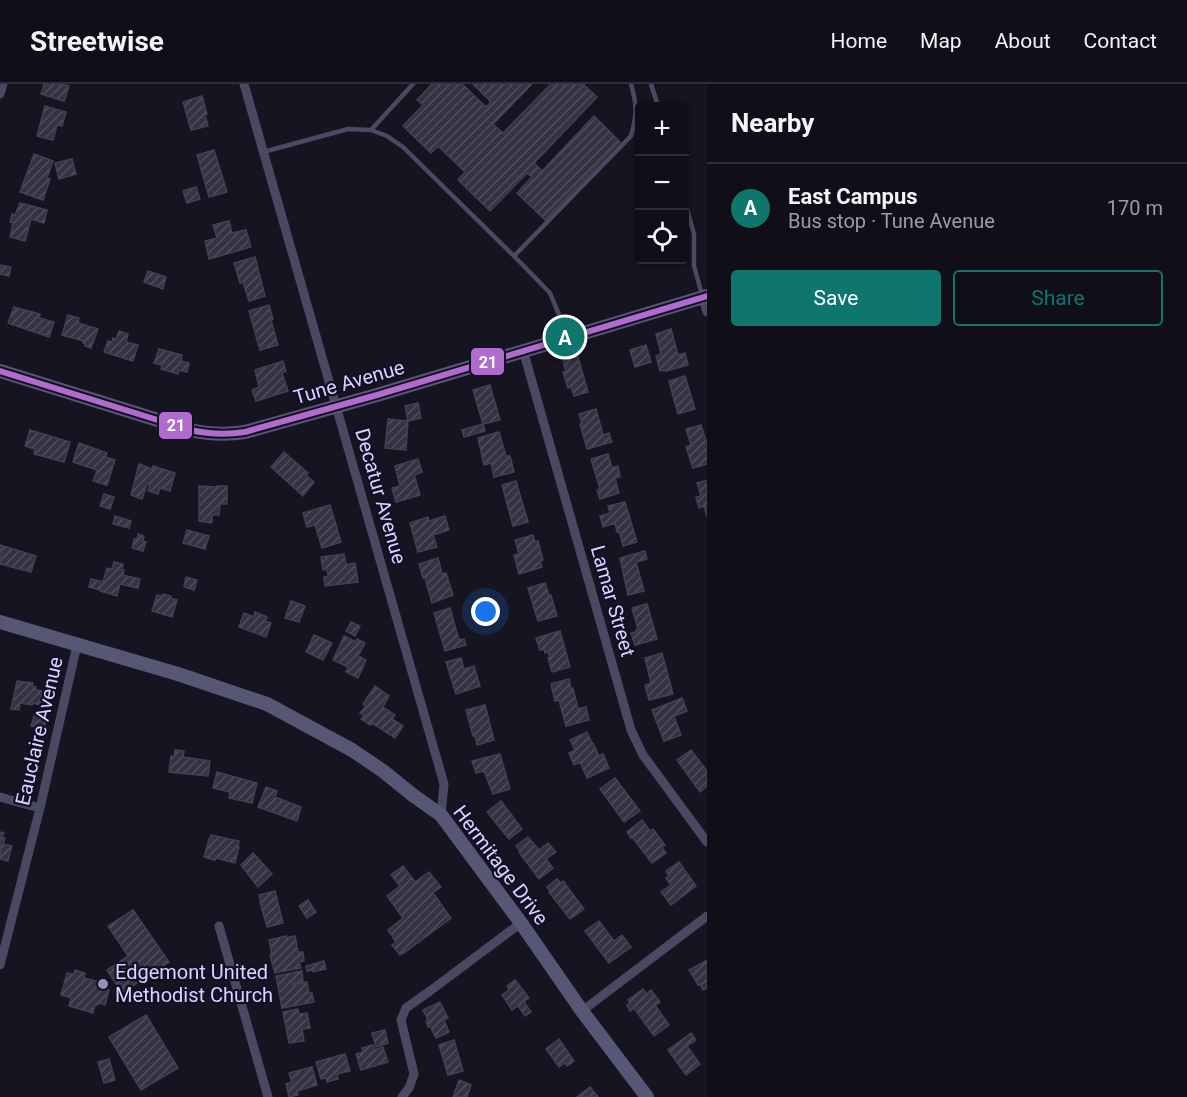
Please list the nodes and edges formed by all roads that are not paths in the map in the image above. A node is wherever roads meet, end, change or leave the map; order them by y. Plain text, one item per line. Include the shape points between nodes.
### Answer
1 (3, 84) edge
2 (244, 84) edge
3 (413, 84) edge
4 (631, 84) edge
5 (651, 84) edge
6 (0, 94) edge
7 (657, 102) edge
8 (371, 130) junction
9 (263, 153) junction
10 (687, 210) edge
11 (514, 256) junction
12 (705, 297) edge
13 (707, 312) edge
14 (565, 337) junction
15 (523, 350) junction
16 (0, 371) edge
17 (336, 406) junction
18 (0, 622) edge
19 (77, 645) junction
20 (0, 797) edge
21 (40, 808) junction
22 (441, 815) junction
23 (707, 842) edge
24 (707, 916) edge
25 (521, 923) junction
26 (219, 926) dead end
27 (0, 964) edge
28 (582, 1011) junction
29 (268, 1097) edge
30 (402, 1097) edge
31 (647, 1097) edge

1 - 6 street
2 - 9 street, Decatur Avenue
3 - 8 lane
4 - 11 lane via 636,118 631,136
5 - 7 lane
8 - 9 lane via 348,129
8 - 11 lane via 403,147
9 - 17 street, Decatur Avenue
10 - 12 lane via 694,234 694,266
11 - 14 lane via 550,293
12 - 13 street
12 - 14 street, Tune Avenue
14 - 15 street, Tune Avenue
15 - 17 street, Tune Avenue
15 - 23 street, Lamar Street via 631,730 643,755
16 - 17 street, Tune Avenue via 190,430 216,434 244,432
17 - 22 street, Decatur Avenue via 444,784
18 - 19 street, Hermitage Drive
19 - 21 street, Eauclaire Avenue
19 - 22 street, Hermitage Drive via 267,704 352,750
20 - 21 street
21 - 27 street, Eauclaire Avenue
22 - 25 street, Hermitage Drive
24 - 28 street
25 - 28 street, Hermitage Drive
25 - 30 street via 406,1008 401,1020 414,1074
26 - 29 street
28 - 31 street, Hermitage Drive

